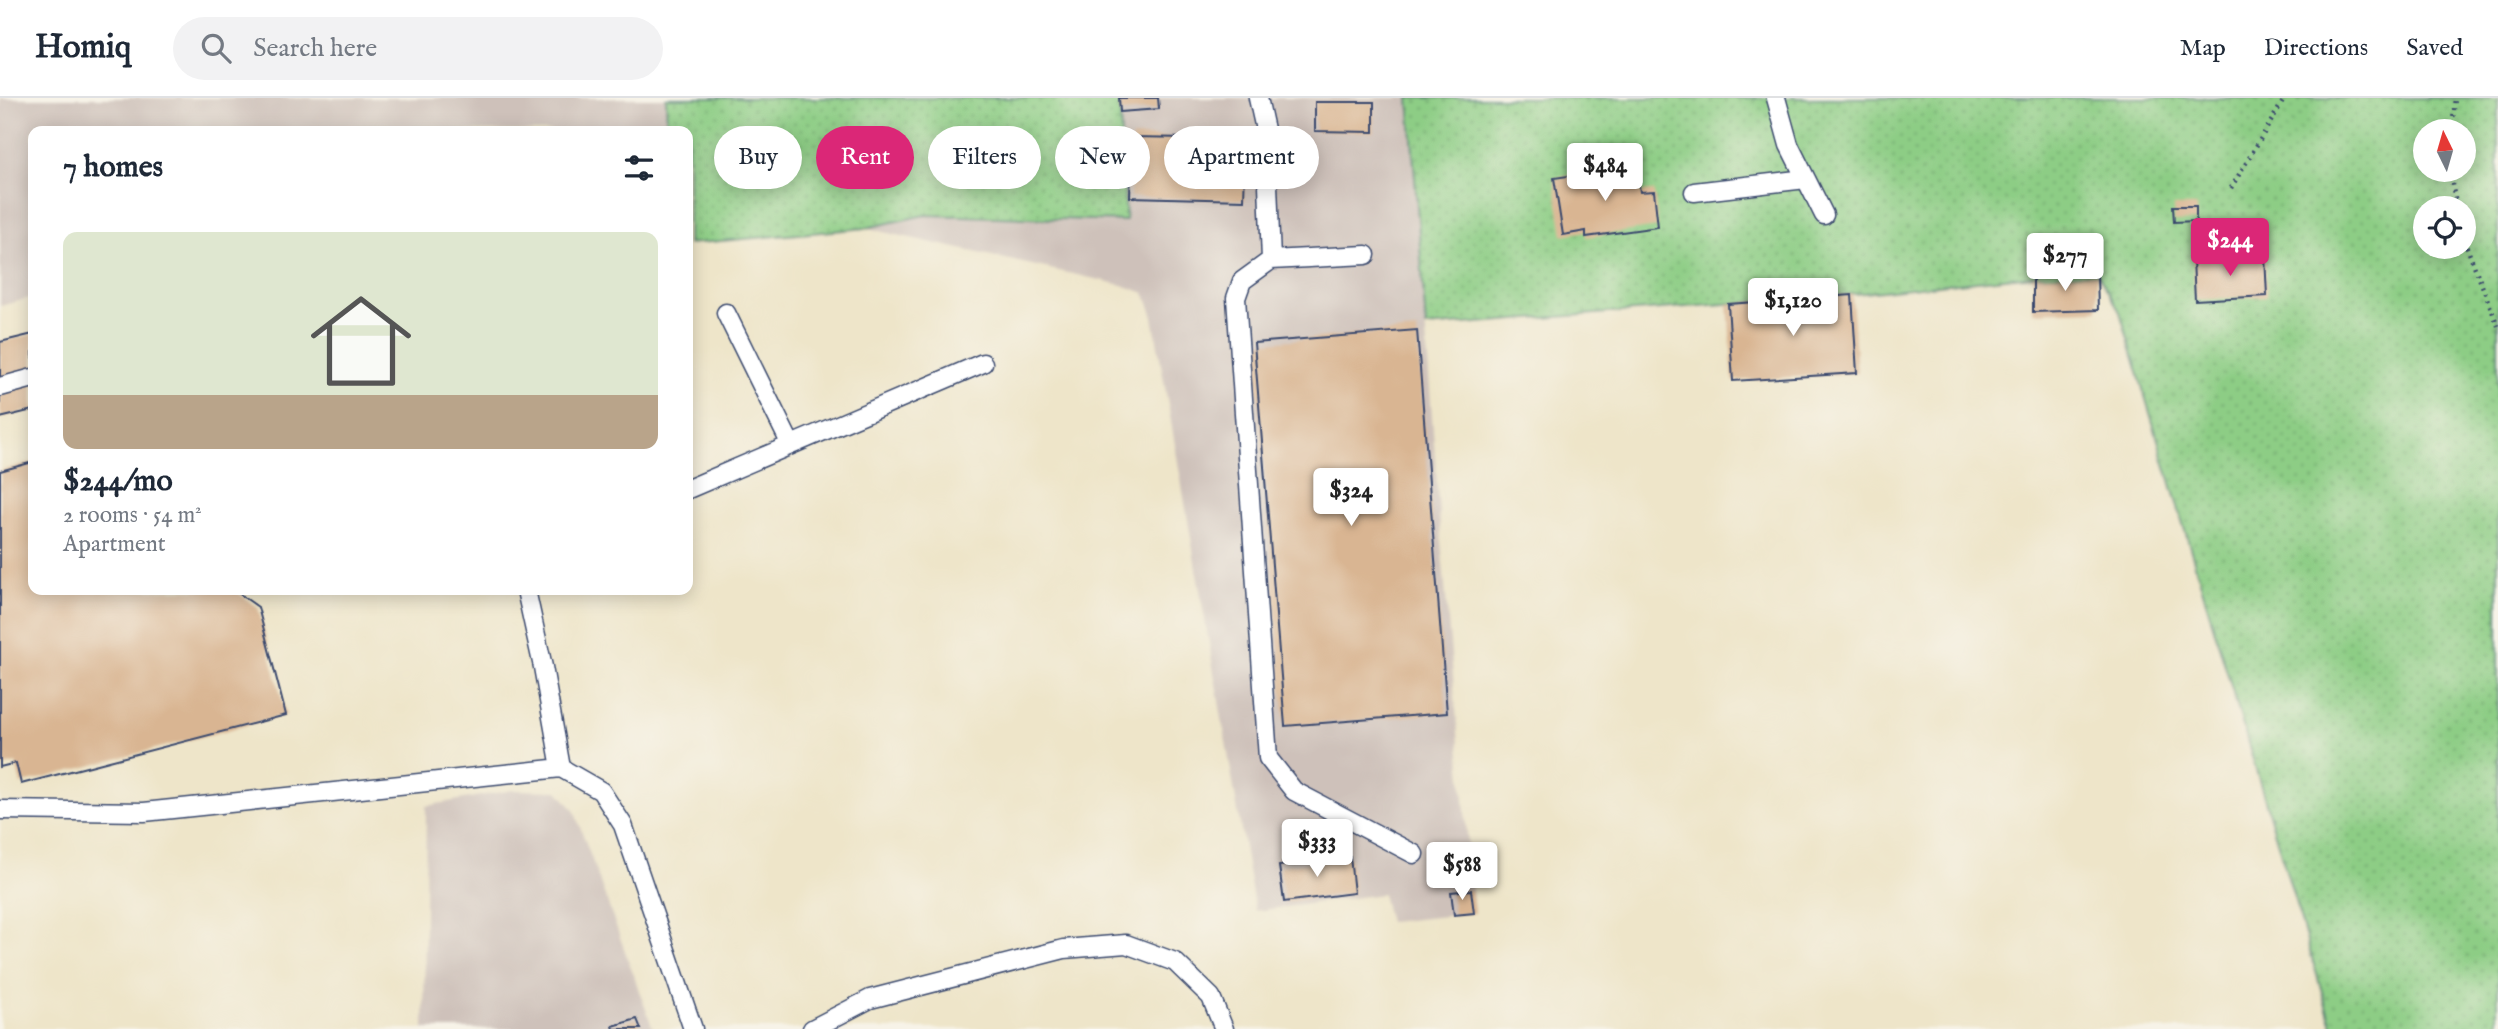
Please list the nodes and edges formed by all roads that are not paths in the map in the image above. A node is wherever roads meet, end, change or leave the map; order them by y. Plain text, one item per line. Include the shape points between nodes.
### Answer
1 (1258, 98) edge
2 (1776, 98) edge
3 (1807, 179) junction
4 (1694, 192) dead end
5 (1824, 215) dead end
6 (1366, 255) dead end
7 (1271, 260) junction
8 (726, 313) dead end
9 (984, 363) dead end
10 (28, 379) edge
11 (0, 387) edge
12 (791, 445) junction
13 (693, 487) edge
14 (527, 595) edge
15 (561, 768) junction
16 (0, 810) edge
17 (1414, 854) dead end
18 (693, 1029) edge
19 (813, 1029) edge
20 (1224, 1029) edge

1 - 7 lane via 1266,134
2 - 3 lane via 1789,145
3 - 4 lane
3 - 5 lane
6 - 7 lane
7 - 17 lane via 1242,281 1236,298 1268,758 1294,791
8 - 12 lane
9 - 12 lane
10 - 11 lane
12 - 13 lane
14 - 15 lane
15 - 16 lane via 144,812
15 - 18 lane via 601,791 623,825
19 - 20 lane via 870,999 1065,949 1126,944 1175,962 1211,997

